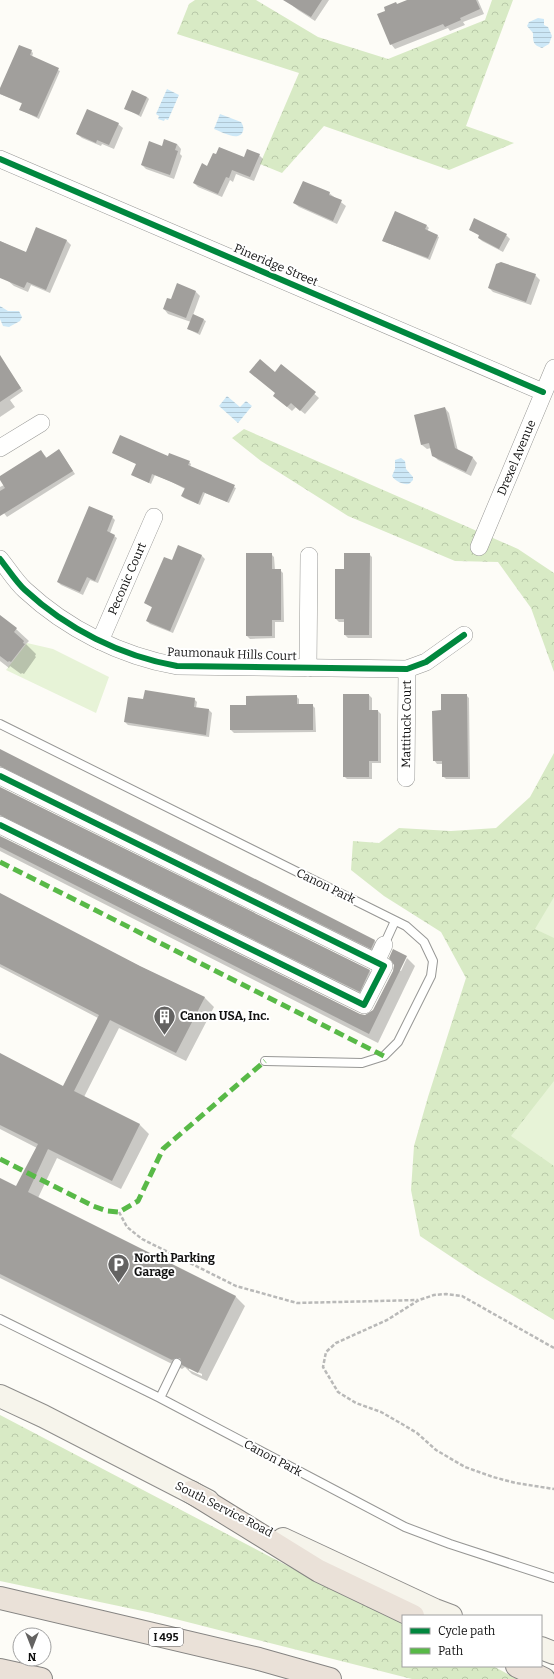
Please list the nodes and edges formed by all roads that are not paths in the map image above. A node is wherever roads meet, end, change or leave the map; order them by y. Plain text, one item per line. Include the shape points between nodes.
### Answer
1 (0, 159) edge
2 (554, 368) edge
3 (543, 392) junction
4 (42, 422) dead end
5 (0, 448) edge
6 (154, 517) dead end
7 (479, 547) dead end
8 (309, 556) dead end
9 (0, 559) edge
10 (464, 635) dead end
11 (100, 641) junction
12 (308, 668) junction
13 (407, 669) junction
14 (0, 724) edge
15 (0, 776) edge
16 (406, 778) dead end
17 (0, 825) edge
18 (395, 921) junction
19 (384, 945) joint
20 (376, 962) junction
21 (265, 1061) dead end
22 (0, 1319) edge
23 (177, 1363) dead end
24 (0, 1396) edge
25 (160, 1398) junction
26 (191, 1492) junction
27 (554, 1578) edge
28 (0, 1598) edge
29 (411, 1615) edge
30 (448, 1615) edge
31 (519, 1667) edge
32 (0, 1670) edge
33 (40, 1679) edge
34 (330, 1679) edge
35 (544, 1679) edge

1 - 3 street, Pineridge Street
2 - 3 street, Drexel Avenue
3 - 7 street, Drexel Avenue
4 - 5 street
6 - 11 street, Peconic Court
8 - 12 street
9 - 11 street, Paumonauk Hills Court via 24,590 63,620
10 - 13 street, Paumonauk Hills Court via 426,662
11 - 12 street, Paumonauk Hills Court via 134,656 177,666
12 - 13 street, Paumonauk Hills Court
13 - 16 street, Mattituck Court
14 - 18 lane, Canon Park
15 - 20 street
17 - 20 street via 364,1005 384,966
18 - 19 lane
18 - 21 lane, Canon Park via 406,926 424,942 433,961 431,976 398,1042 384,1056 362,1063
19 - 20 street
22 - 25 lane, Canon Park
23 - 25 lane
24 - 26 main road, South Service Road
25 - 27 lane, Canon Park via 405,1527
26 - 29 highway via 319,1571
26 - 30 main road, South Service Road via 312,1554
28 - 34 highway, I 495 via 259,1659
31 - 35 highway
32 - 33 highway

